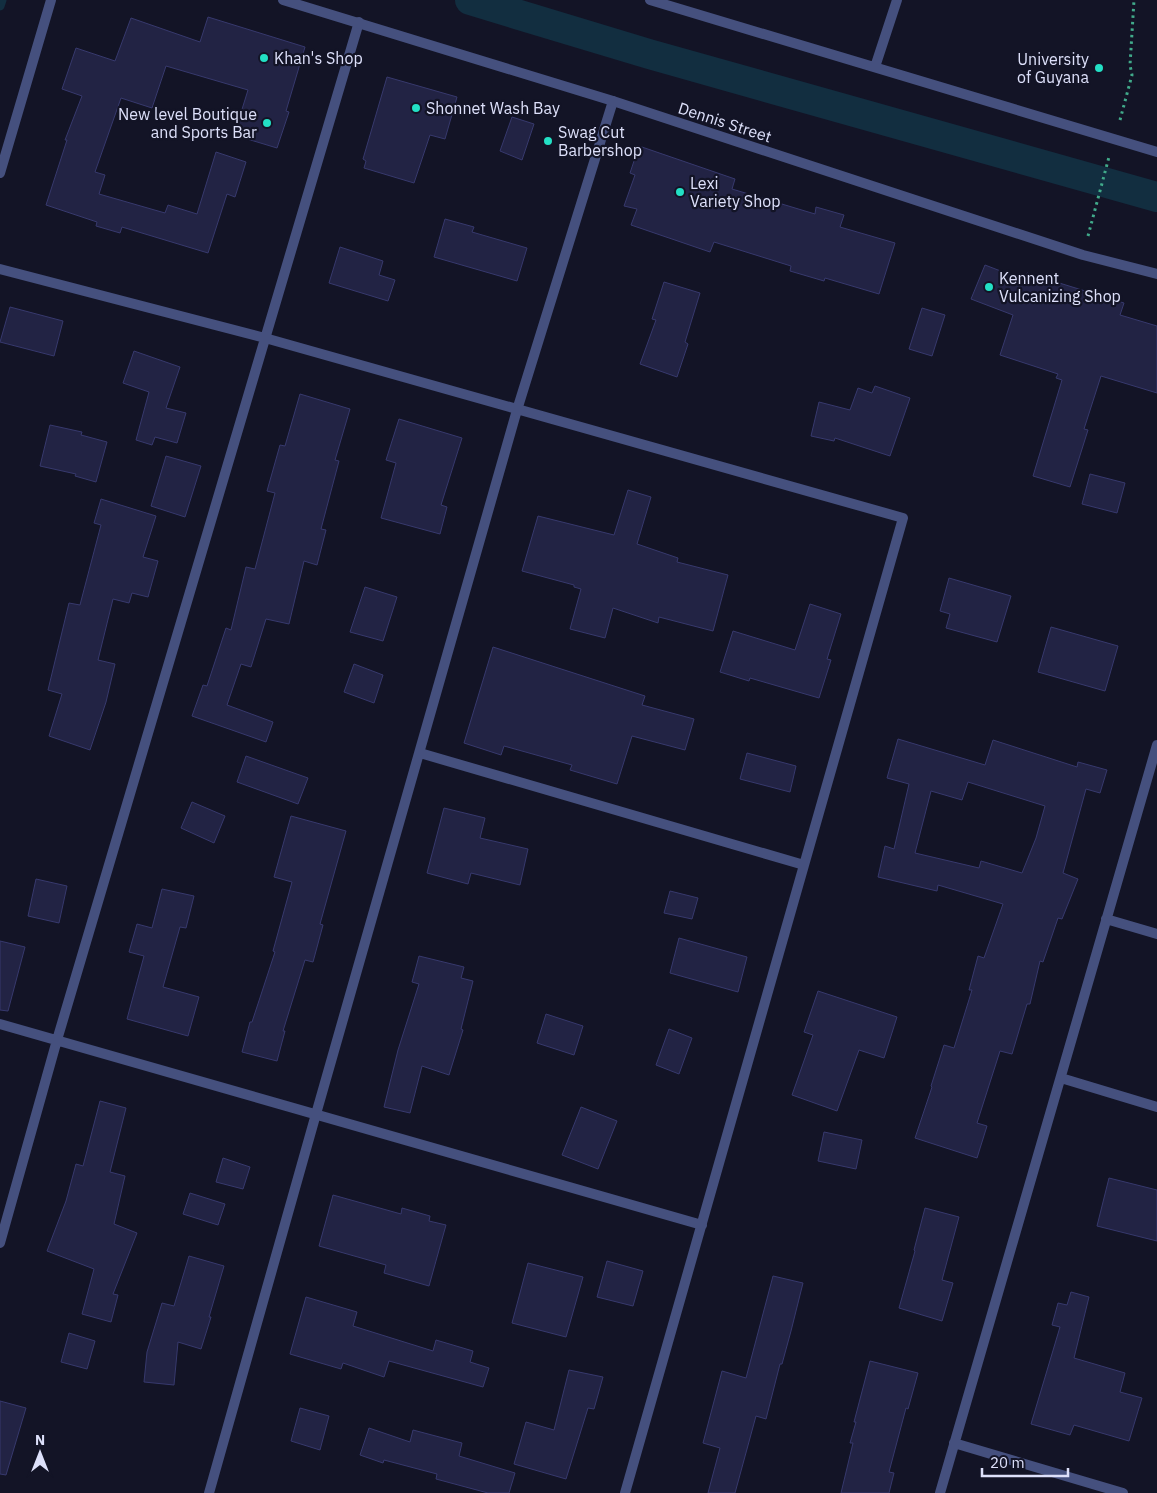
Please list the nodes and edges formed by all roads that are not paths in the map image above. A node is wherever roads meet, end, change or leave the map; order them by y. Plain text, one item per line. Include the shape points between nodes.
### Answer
1 (51, 0) edge
2 (283, 0) edge
3 (650, 0) edge
4 (897, 0) edge
5 (359, 22) junction
6 (875, 67) junction
7 (613, 101) junction
8 (1157, 152) edge
9 (0, 173) edge
10 (0, 269) edge
11 (1157, 274) edge
12 (265, 338) junction
13 (517, 410) junction
14 (1157, 745) edge
15 (420, 753) junction
16 (804, 865) junction
17 (1106, 919) junction
18 (1157, 934) edge
19 (0, 1024) edge
20 (57, 1040) junction
21 (1060, 1078) junction
22 (1157, 1107) edge
23 (316, 1114) junction
24 (702, 1225) junction
25 (0, 1243) edge
26 (954, 1443) junction
27 (210, 1493) edge
28 (625, 1493) edge
29 (940, 1493) edge
30 (1123, 1493) edge

1 - 9 street
2 - 5 street, Dennis Street
3 - 6 street
4 - 6 street
5 - 7 street, Dennis Street
5 - 12 street
6 - 8 street
7 - 11 street, Dennis Street via 1083,255
7 - 13 street
10 - 12 street
12 - 13 street
12 - 20 street
13 - 15 street
13 - 16 street via 903,518
14 - 17 street
15 - 16 street
15 - 23 street
16 - 24 street
17 - 18 street
17 - 21 street
19 - 20 street
20 - 23 street
20 - 25 street
21 - 22 street
21 - 26 street
23 - 24 street
23 - 27 street
24 - 28 street
26 - 29 street
26 - 30 street

